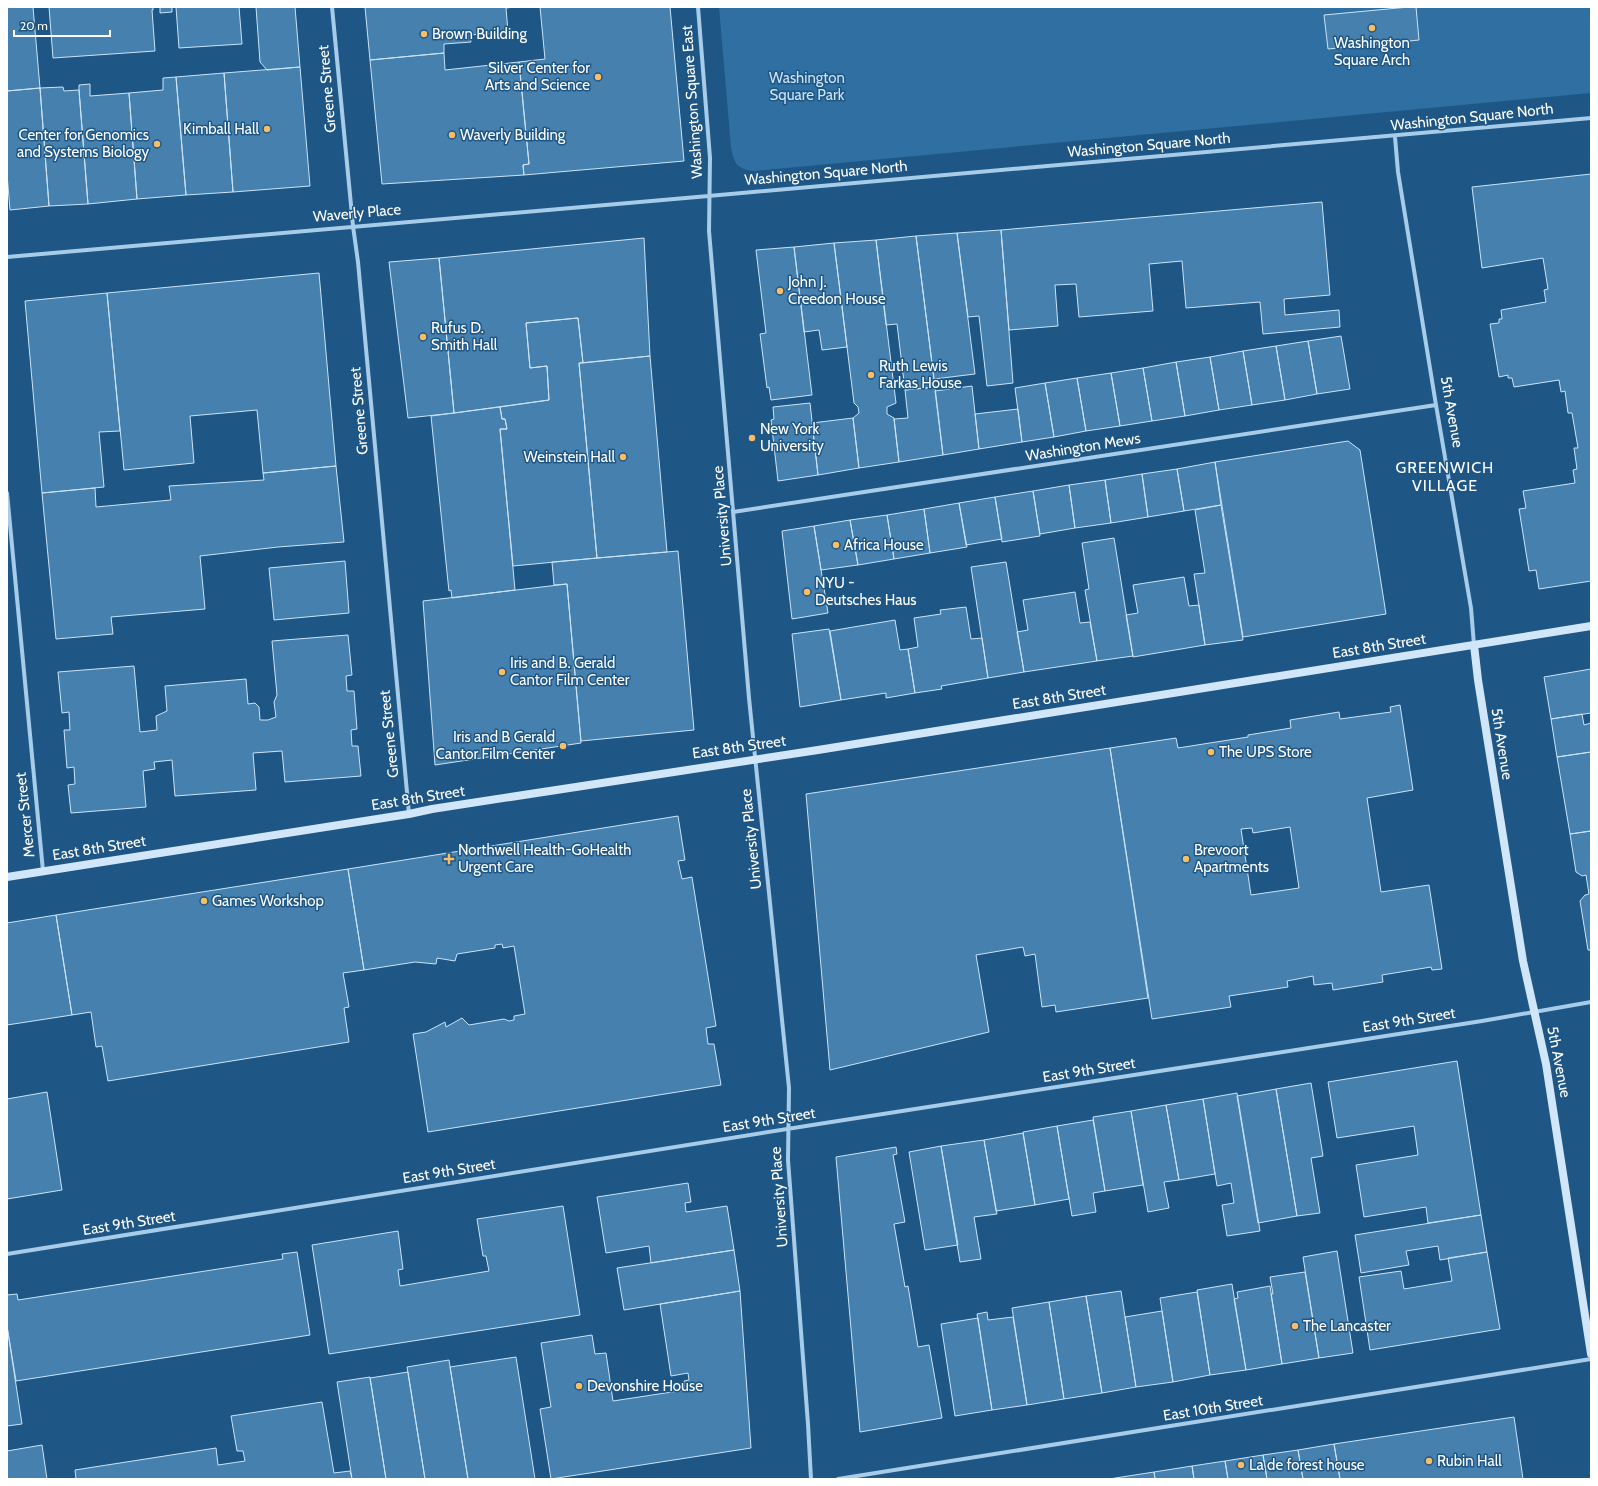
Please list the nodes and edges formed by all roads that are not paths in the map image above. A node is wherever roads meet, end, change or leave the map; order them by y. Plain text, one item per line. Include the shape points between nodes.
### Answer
1 (332, 7) edge
2 (698, 7) edge
3 (1591, 118) edge
4 (1395, 137) junction
5 (709, 196) junction
6 (352, 226) junction
7 (7, 257) edge
8 (1436, 405) junction
9 (7, 493) edge
10 (733, 512) junction
11 (1591, 626) edge
12 (1474, 645) junction
13 (755, 759) junction
14 (409, 814) junction
15 (43, 871) junction
16 (7, 877) edge
17 (1591, 1002) edge
18 (1535, 1012) junction
19 (788, 1129) junction
20 (7, 1254) edge
21 (1591, 1354) edge
22 (1591, 1359) edge
23 (811, 1479) edge
24 (838, 1479) edge

1 - 6 street, Greene Street
2 - 5 street, Washington Square East via 710,158
3 - 4 street, Washington Square North
4 - 5 street, Washington Square North
4 - 8 street, 5th Avenue via 1398,172
5 - 6 street, Waverly Place
5 - 10 street, University Place via 709,231
6 - 7 street, Waverly Place
6 - 14 street, Greene Street via 358,262
8 - 10 street, Washington Mews
8 - 12 street, 5th Avenue via 1470,601
9 - 15 street, Mercer Street
10 - 13 street, University Place
11 - 12 main road, East 8th Street
12 - 13 main road, East 8th Street
12 - 18 main road, 5th Avenue via 1523,960
13 - 14 main road, East 8th Street
13 - 19 street, University Place via 789,1088
14 - 15 main road, East 8th Street
15 - 16 main road, East 8th Street
17 - 18 street, East 9th Street
18 - 19 street, East 9th Street
18 - 21 main road, 5th Avenue via 1546,1064
19 - 20 street, East 9th Street
19 - 23 street, University Place via 788,1160
22 - 24 street, East 10th Street

